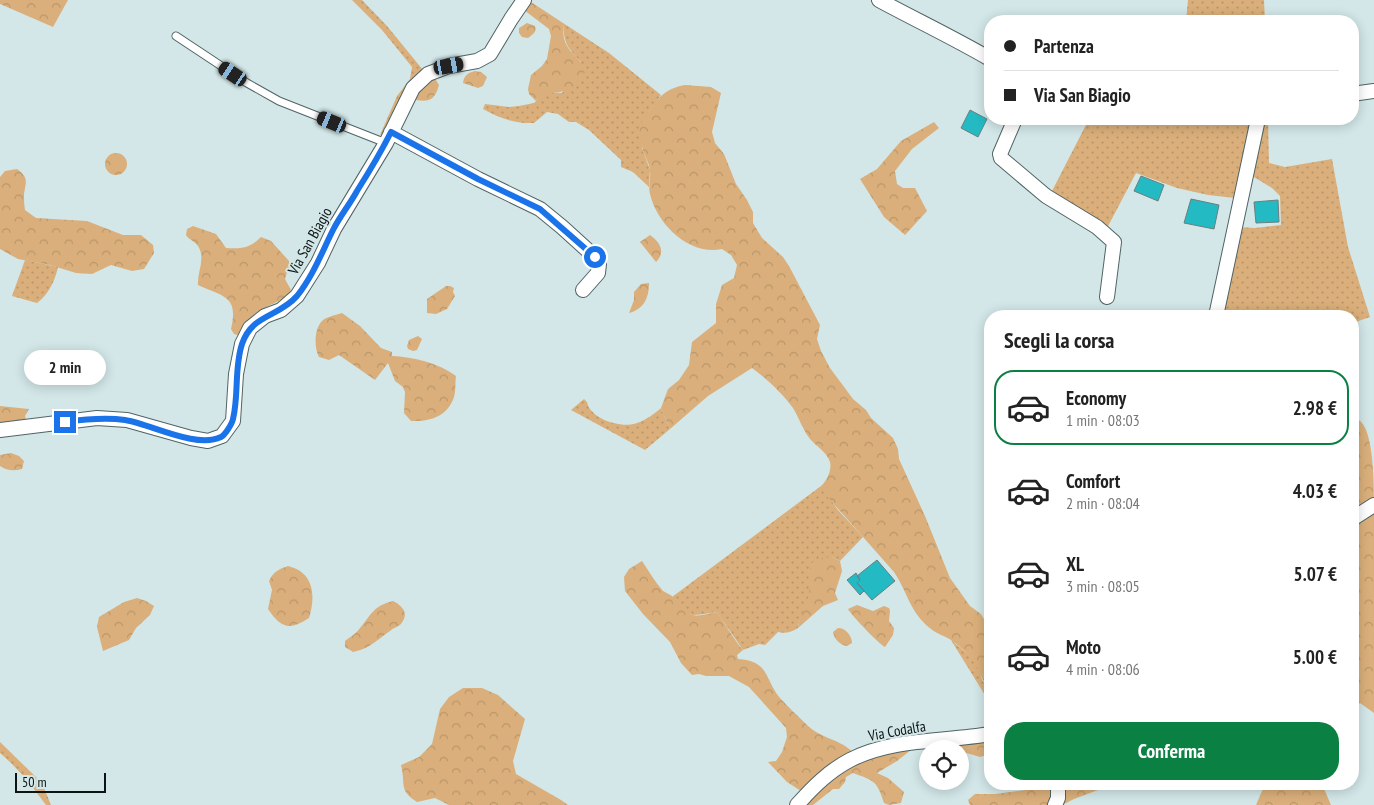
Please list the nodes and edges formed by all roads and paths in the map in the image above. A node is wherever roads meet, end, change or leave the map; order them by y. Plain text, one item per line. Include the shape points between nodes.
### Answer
1 (524, 0) edge
2 (879, 0) edge
3 (176, 36) dead end
4 (984, 56) edge
5 (1374, 91) edge
6 (1359, 93) edge
7 (1013, 125) edge
8 (1257, 125) edge
9 (388, 137) junction
10 (584, 290) dead end
11 (1107, 297) dead end
12 (1217, 310) edge
13 (0, 430) edge
14 (1374, 505) edge
15 (1359, 515) edge
16 (984, 735) edge
17 (1058, 790) edge
18 (797, 805) edge
19 (1056, 805) edge

1 - 9 street, Via San Biagio via 490,54 477,61 428,74 413,88
2 - 4 street
3 - 9 lane via 279,101
5 - 6 street
7 - 11 street via 1001,158 1046,196 1097,227 1114,242
8 - 12 street
9 - 10 street via 540,209 599,264 598,273
9 - 13 street, Via San Biagio via 297,296 281,310 265,316 250,328 242,344 236,374 233,420 222,436 208,441 126,420 97,418
14 - 15 street
16 - 18 street, Via Codalfa via 910,743 869,752 837,768
17 - 19 street

